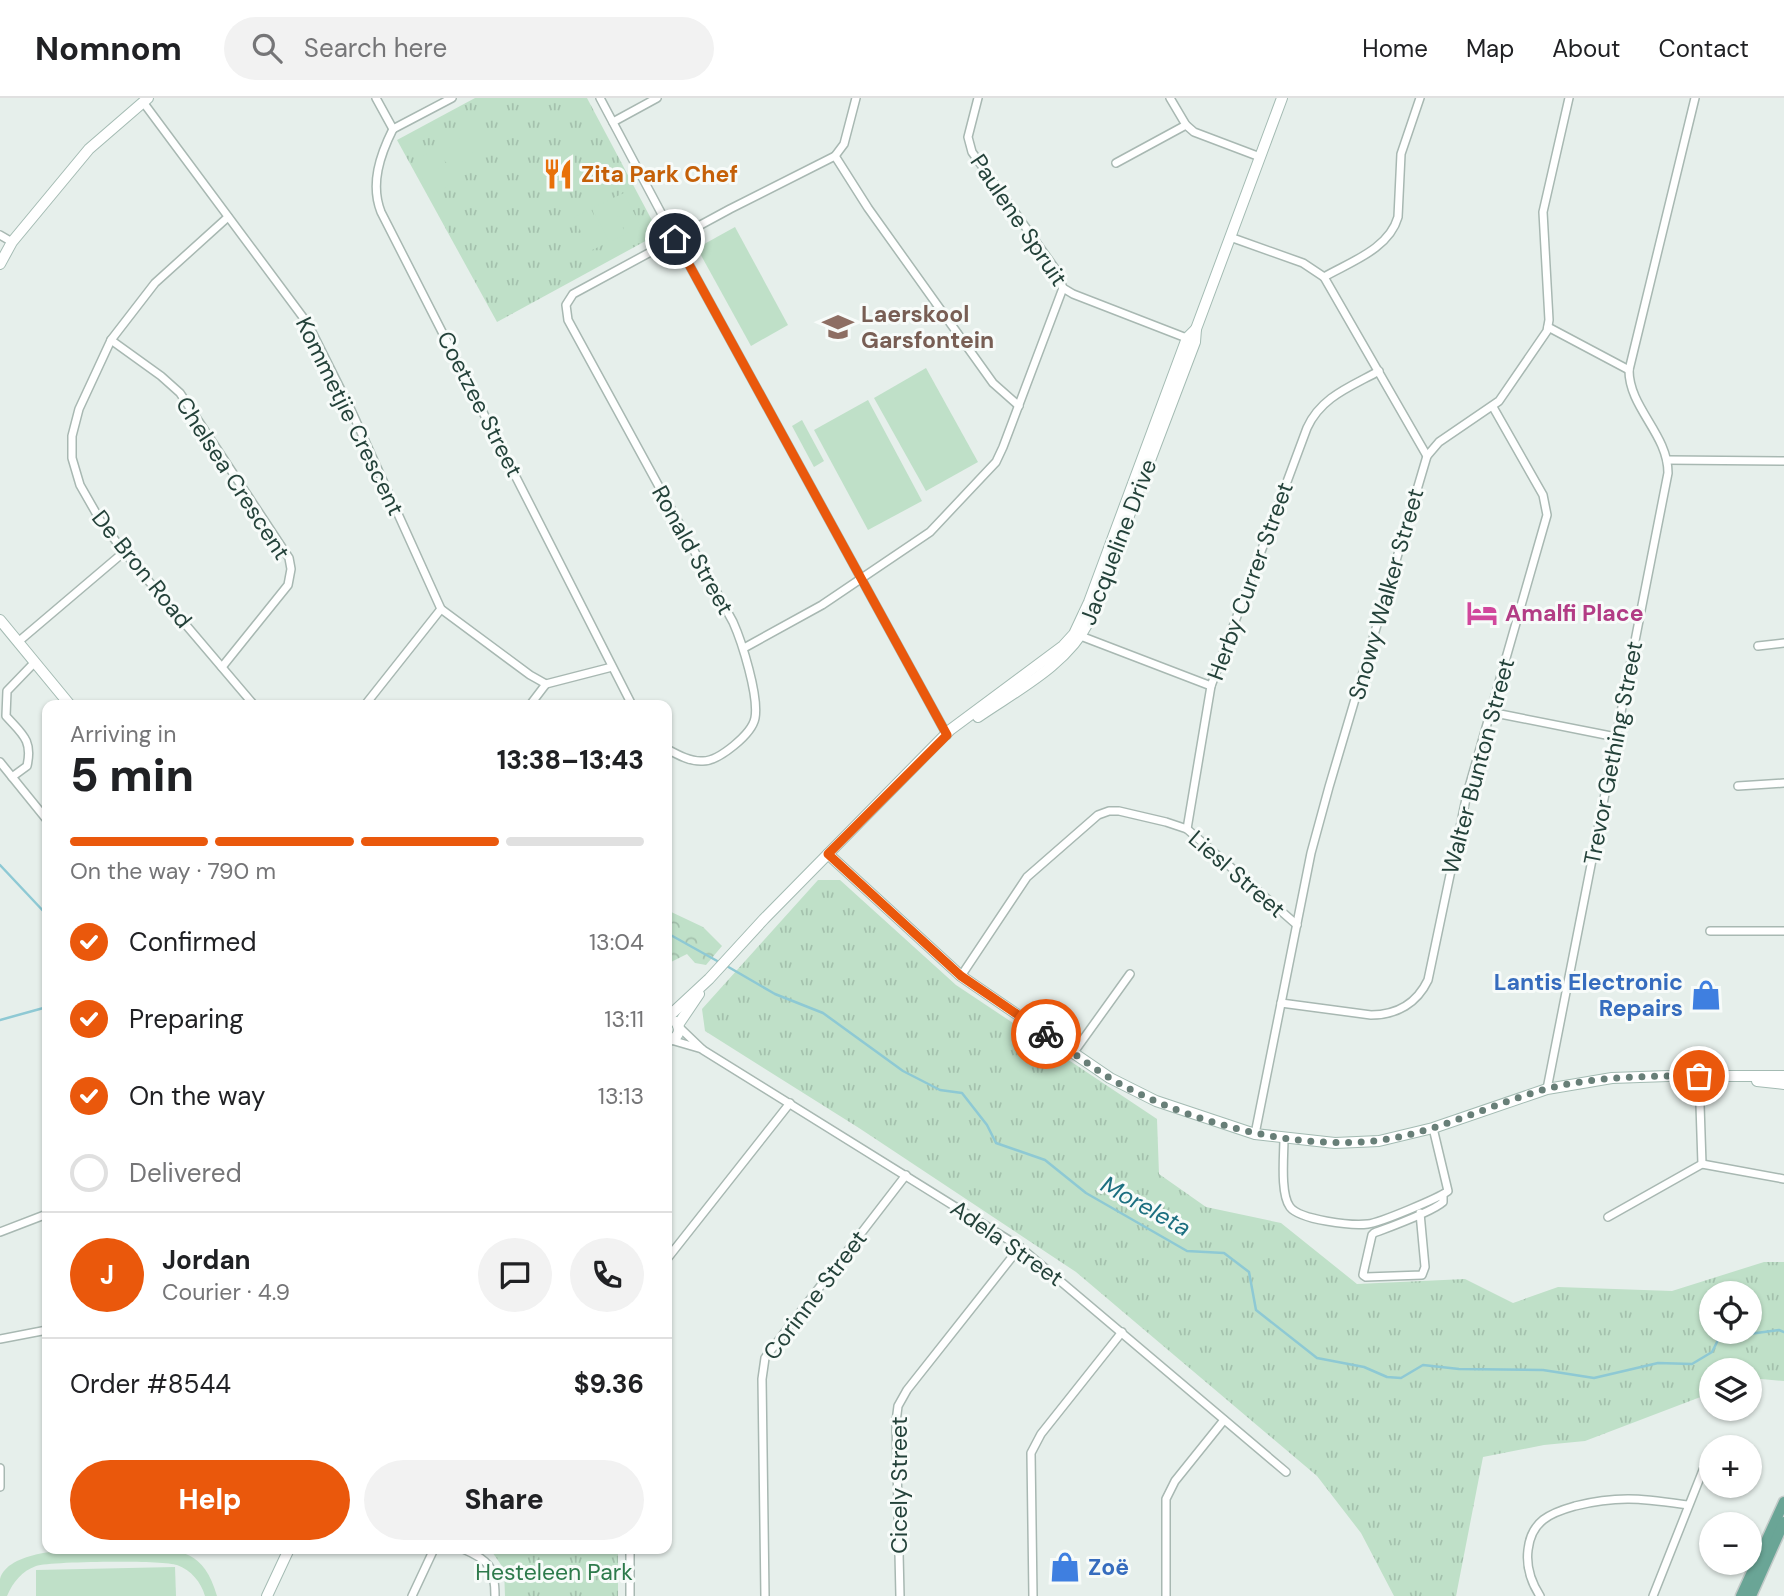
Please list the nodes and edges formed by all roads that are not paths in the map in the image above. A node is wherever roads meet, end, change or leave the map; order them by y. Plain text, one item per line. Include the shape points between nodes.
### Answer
1 (376, 98) edge
2 (452, 98) edge
3 (600, 98) edge
4 (657, 98) edge
5 (856, 98) edge
6 (978, 98) edge
7 (1170, 98) edge
8 (1282, 98) edge
9 (1420, 98) edge
10 (1569, 98) edge
11 (1695, 98) edge
12 (145, 100) edge
13 (613, 122) junction
14 (1186, 125) junction
15 (393, 129) junction
16 (835, 156) junction
17 (1260, 157) junction
18 (1116, 163) dead end
19 (228, 217) junction
20 (0, 235) edge
21 (1230, 237) junction
22 (675, 239) junction
23 (12, 242) junction
24 (0, 264) edge
25 (1324, 277) junction
26 (1063, 288) junction
27 (1548, 327) junction
28 (111, 340) junction
29 (1191, 340) junction
30 (1629, 370) junction
31 (1379, 371) junction
32 (1018, 406) junction
33 (1493, 407) junction
34 (1426, 456) junction
35 (1667, 460) junction
36 (1784, 461) edge
37 (124, 552) junction
38 (862, 579) junction
39 (442, 609) junction
40 (0, 620) edge
41 (1077, 635) junction
42 (18, 642) junction
43 (1784, 643) edge
44 (1758, 646) dead end
45 (744, 648) junction
46 (34, 663) junction
47 (222, 667) junction
48 (612, 667) junction
49 (546, 684) junction
50 (1211, 686) junction
51 (66, 700) edge
52 (250, 700) edge
53 (369, 700) edge
54 (534, 700) edge
55 (629, 700) edge
56 (1490, 712) junction
57 (947, 735) junction
58 (1616, 737) junction
59 (672, 751) edge
60 (0, 762) edge
61 (12, 777) junction
62 (1784, 783) edge
63 (1738, 786) dead end
64 (42, 814) edge
65 (1187, 829) junction
66 (828, 854) junction
67 (1297, 925) junction
68 (1710, 931) dead end
69 (1784, 931) edge
70 (1130, 974) dead end
71 (961, 976) junction
72 (709, 979) junction
73 (1281, 1003) junction
74 (672, 1013) edge
75 (672, 1019) edge
76 (679, 1026) junction
77 (672, 1039) edge
78 (672, 1042) edge
79 (703, 1050) junction
80 (1074, 1052) junction
81 (1699, 1076) junction
82 (1784, 1076) edge
83 (1732, 1077) junction
84 (1784, 1084) edge
85 (1547, 1089) junction
86 (790, 1103) junction
87 (1433, 1128) junction
88 (1255, 1135) junction
89 (1284, 1138) junction
90 (1702, 1164) junction
91 (906, 1175) junction
92 (1784, 1179) edge
93 (1446, 1192) junction
94 (1420, 1213) junction
95 (42, 1216) edge
96 (1608, 1217) dead end
97 (0, 1232) edge
98 (1020, 1247) junction
99 (672, 1253) edge
100 (42, 1330) edge
101 (1122, 1332) junction
102 (0, 1339) edge
103 (1224, 1420) junction
104 (0, 1468) edge
105 (1286, 1472) dead end
106 (1699, 1479) edge
107 (0, 1488) edge
108 (1784, 1502) edge
109 (1688, 1505) junction
110 (1784, 1522) edge
111 (287, 1554) edge
112 (432, 1554) edge
113 (472, 1554) edge
114 (630, 1554) edge
115 (267, 1596) edge
116 (412, 1596) edge
117 (495, 1596) edge
118 (630, 1596) edge
119 (764, 1596) edge
120 (900, 1596) edge
121 (1033, 1596) edge
122 (1166, 1596) edge
123 (1540, 1596) edge
124 (1653, 1596) edge
125 (1741, 1596) edge
126 (1751, 1596) edge

1 - 15 street
2 - 15 street
3 - 13 street
4 - 13 street
5 - 16 street via 844,144
6 - 26 street, Paulene Spruit via 968,137 972,152 1056,270
7 - 14 street
8 - 17 street, Jacqueline Drive
9 - 25 street via 1401,154 1395,227 1381,244
10 - 27 street via 1543,212
11 - 30 street
12 - 19 street, Kommetjie Crescent
12 - 23 street via 89,149
13 - 22 street
14 - 17 street
14 - 18 street
15 - 48 street, Coetzee Street via 375,184 381,212
16 - 22 street
16 - 32 street via 993,383
17 - 21 street, Jacqueline Drive
19 - 28 street, De Bron Road via 155,283
19 - 39 street, Kommetjie Crescent via 314,335
20 - 23 street
21 - 25 street via 1303,263
21 - 29 street, Jacqueline Drive
22 - 38 street
22 - 45 street, Ronald Street via 573,294 566,305 568,320
23 - 24 street
25 - 31 street
26 - 29 street, Paulene Spruit
26 - 32 street
27 - 30 street
27 - 33 street
28 - 37 street, De Bron Road via 79,409 72,458 88,501
28 - 47 street, Chelsea Crescent via 180,393 289,558 288,585
29 - 41 street, Jacqueline Drive
30 - 35 street, Trevor Gething Street via 1631,388
31 - 34 street
31 - 50 street, Herby Currer Street via 1325,402 1311,419
32 - 38 street via 996,462 978,482 930,532
33 - 34 street via 1439,442
33 - 56 street, Walter Bunton Street via 1543,495 1547,515
34 - 67 street, Snowy Walker Street via 1329,787
35 - 36 street
35 - 58 street, Trevor Gething Street via 1666,487
37 - 42 street
37 - 47 street, De Bron Road
38 - 45 street
38 - 57 street
39 - 49 street
39 - 53 street
40 - 42 street
41 - 50 street
41 - 57 street, Jacqueline Drive via 1065,655
42 - 46 street
43 - 44 street
45 - 59 street, Ronald Street via 755,709 751,728 713,760 696,761
46 - 51 street
46 - 61 street via 7,691 6,716 30,747 27,766
47 - 52 street, De Bron Road
48 - 49 street
48 - 55 street, Coetzee Street
49 - 54 street
50 - 65 street, Herby Currer Street
56 - 58 street
56 - 73 street, Walter Bunton Street via 1461,820 1428,980 1421,993 1406,1006 1378,1015
57 - 66 street, Jacqueline Drive
58 - 85 street, Trevor Gething Street
60 - 61 street
61 - 64 street
62 - 63 street
65 - 67 street, Liesl Street
65 - 71 street, Liesl Street via 1119,811 1098,815 1027,877
66 - 71 street
66 - 72 street, Jacqueline Drive
67 - 73 street, Snowy Walker Street
68 - 69 street
70 - 80 street
71 - 80 street
72 - 74 street, Jacqueline Drive
72 - 76 street, Jacqueline Drive
73 - 88 street, Snowy Walker Street
75 - 76 street
76 - 77 street, Jacqueline Drive
76 - 79 street, Adela Street
78 - 79 street, Adela Street
79 - 86 street, Adela Street
80 - 88 street via 1136,1092
81 - 83 street
81 - 85 street via 1612,1078
81 - 90 street
82 - 83 street
83 - 84 street
85 - 87 street
86 - 91 street, Adela Street
86 - 99 street
87 - 89 street via 1356,1143
87 - 93 street
88 - 89 street
89 - 93 street via 1286,1196 1290,1208 1299,1214 1369,1224
90 - 92 street
90 - 96 street
91 - 98 street, Adela Street
91 - 119 street, Corinne Street via 765,1358
93 - 94 street via 1443,1202
94 - 94 street via 1422,1275 1363,1275 1372,1235
95 - 97 street
98 - 101 street, Adela Street
98 - 120 street, Cicely Street via 898,1406
100 - 102 street
101 - 103 street, Adela Street
101 - 121 street via 1031,1453
103 - 105 street, Adela Street
103 - 122 street via 1166,1499
104 - 107 street
106 - 109 street
108 - 125 main road
109 - 123 street via 1617,1498 1546,1516 1532,1533 1527,1555
109 - 124 street
110 - 126 main road
111 - 115 street
112 - 116 street
113 - 117 street via 488,1563 495,1579
114 - 118 street

